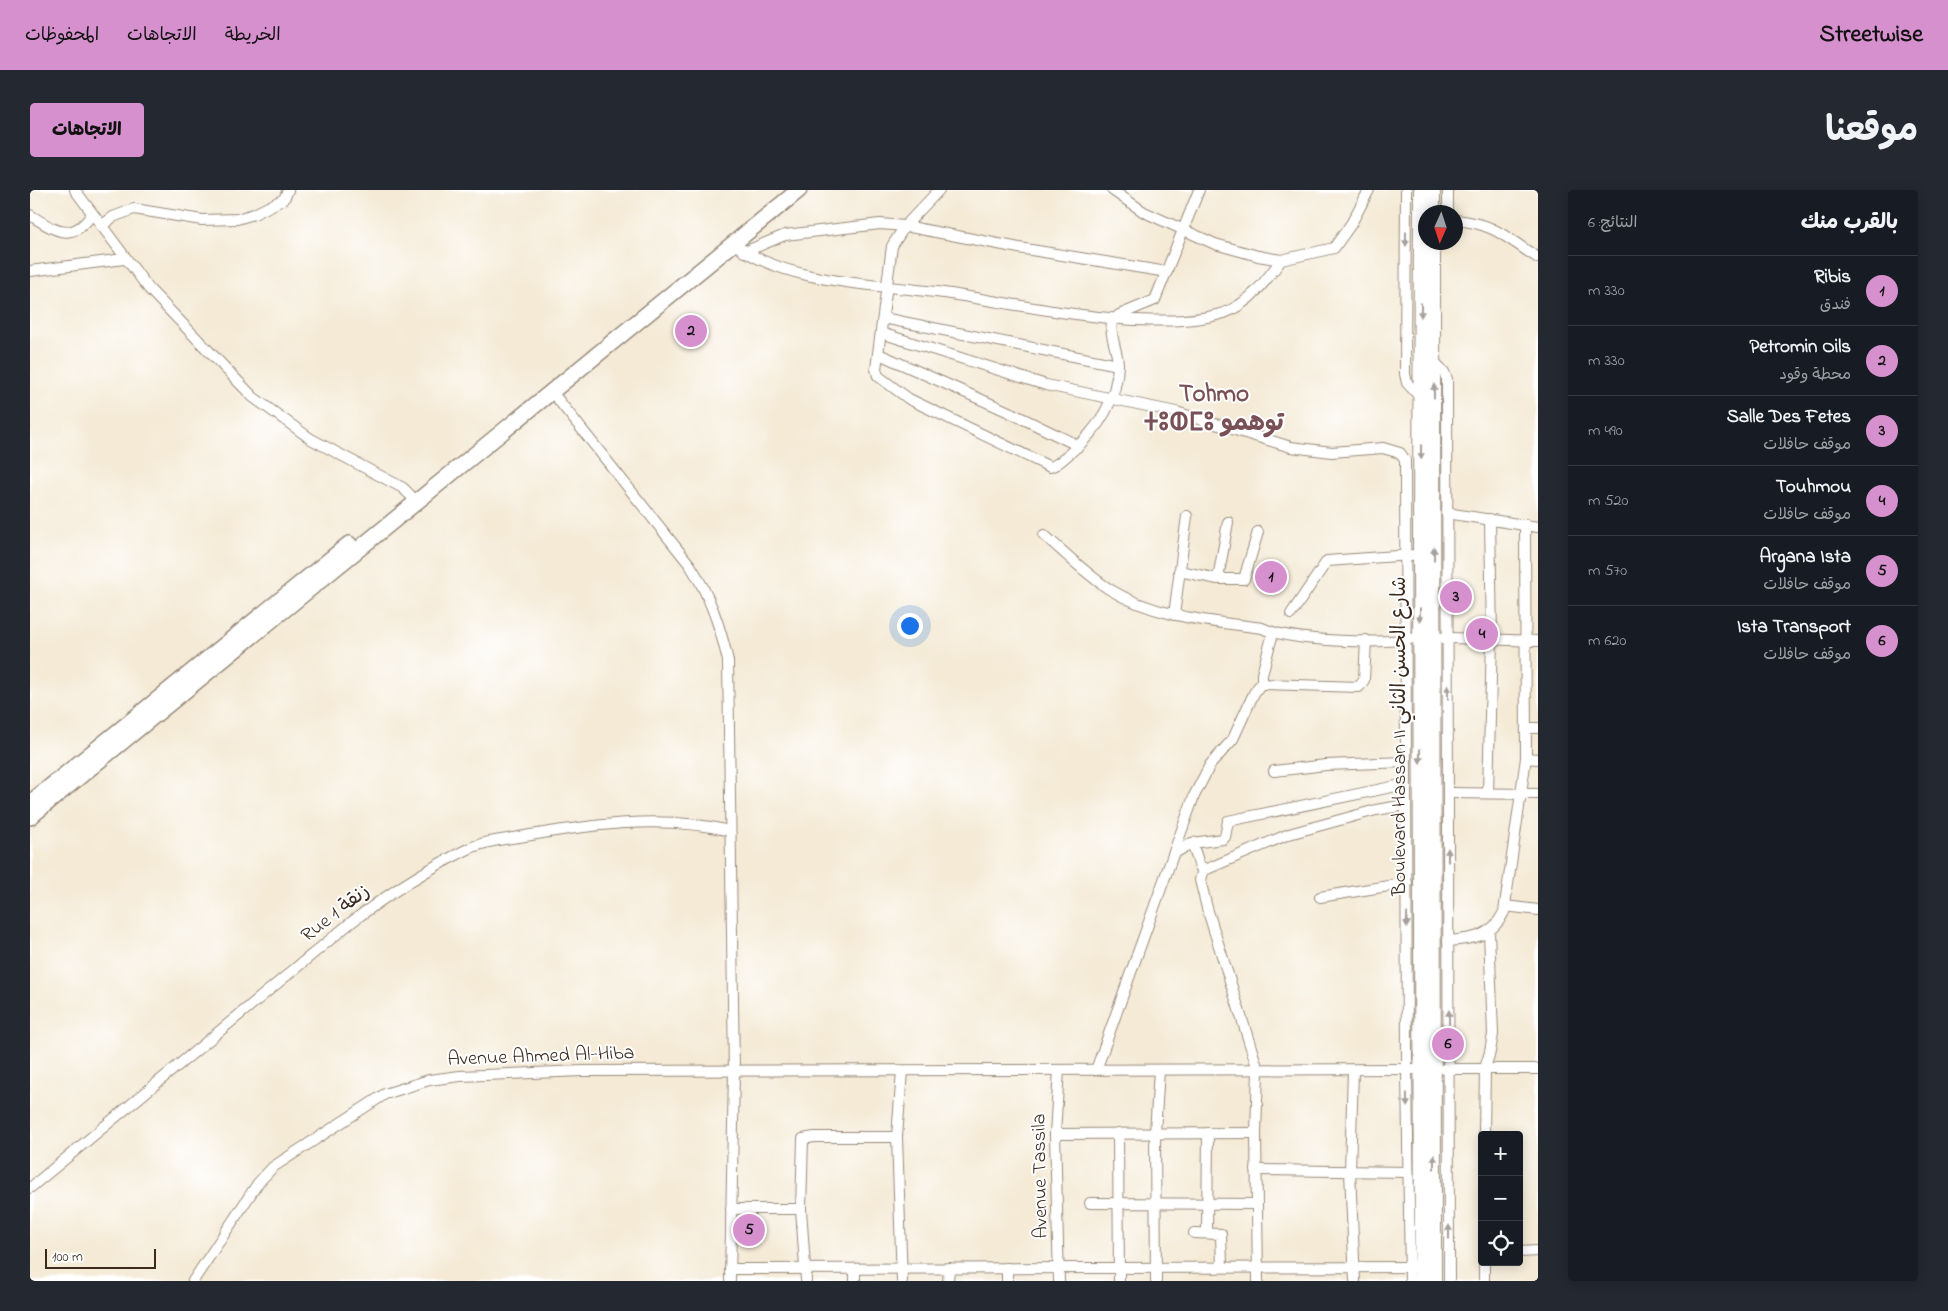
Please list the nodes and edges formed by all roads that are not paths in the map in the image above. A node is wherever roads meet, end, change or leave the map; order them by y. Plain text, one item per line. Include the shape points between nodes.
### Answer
1 (75, 190) edge
2 (288, 190) edge
3 (784, 190) edge
4 (799, 190) edge
5 (939, 190) edge
6 (1112, 190) edge
7 (1199, 190) edge
8 (1369, 190) edge
9 (1406, 190) edge
10 (1422, 190) edge
11 (1433, 190) edge
12 (1448, 190) edge
13 (1434, 205) edge
14 (1448, 205) edge
15 (92, 214) junction
16 (30, 215) edge
17 (1463, 221) edge
18 (101, 226) junction
19 (905, 226) junction
20 (1184, 229) junction
21 (738, 248) junction
22 (1433, 250) edge
23 (1538, 258) edge
24 (124, 259) junction
25 (1281, 260) junction
26 (30, 271) edge
27 (1167, 272) junction
28 (887, 286) junction
29 (883, 318) junction
30 (1114, 319) junction
31 (881, 333) junction
32 (879, 354) junction
33 (1434, 362) junction
34 (1118, 365) junction
35 (552, 392) junction
36 (1421, 398) junction
37 (1111, 400) junction
38 (1079, 446) junction
39 (414, 498) junction
40 (1446, 513) junction
41 (1187, 516) dead end
42 (1490, 519) junction
43 (1228, 522) dead end
44 (1524, 524) junction
45 (1538, 527) edge
46 (1258, 532) dead end
47 (1044, 535) dead end
48 (1420, 555) junction
49 (1405, 556) junction
50 (1179, 571) junction
51 (1218, 579) junction
52 (1291, 614) dead end
53 (1174, 615) junction
54 (1273, 633) junction
55 (1420, 637) junction
56 (1441, 638) junction
57 (1492, 639) junction
58 (1366, 640) junction
59 (1524, 640) junction
60 (1405, 641) junction
61 (1538, 641) edge
62 (1262, 682) junction
63 (1526, 696) junction
64 (1538, 696) edge
65 (1526, 728) junction
66 (1538, 728) edge
67 (1526, 758) junction
68 (1538, 759) edge
69 (1406, 762) junction
70 (1274, 771) dead end
71 (1406, 784) junction
72 (1448, 793) junction
73 (1488, 793) junction
74 (1538, 794) edge
75 (1521, 796) junction
76 (30, 803) edge
77 (1406, 805) junction
78 (30, 817) edge
79 (730, 832) junction
80 (1192, 843) junction
81 (1173, 854) junction
82 (1203, 869) junction
83 (1407, 883) junction
84 (1320, 897) dead end
85 (1505, 906) junction
86 (1538, 910) edge
87 (1489, 932) junction
88 (1448, 942) junction
89 (1485, 1068) junction
90 (1428, 1069) junction
91 (1538, 1069) edge
92 (1059, 1070) junction
93 (1096, 1070) junction
94 (1159, 1070) junction
95 (1258, 1070) junction
96 (1353, 1070) junction
97 (1407, 1070) junction
98 (1449, 1070) junction
99 (734, 1071) junction
100 (902, 1071) junction
101 (1484, 1131) edge
102 (1256, 1132) junction
103 (1118, 1133) junction
104 (1155, 1133) junction
105 (1208, 1133) junction
106 (1055, 1134) junction
107 (897, 1137) junction
108 (1256, 1170) junction
109 (1350, 1172) junction
110 (1408, 1172) junction
111 (30, 1188) edge
112 (1090, 1203) dead end
113 (1119, 1203) junction
114 (1156, 1203) junction
115 (1208, 1204) junction
116 (1257, 1204) junction
117 (731, 1209) junction
118 (801, 1209) junction
119 (1194, 1232) dead end
120 (1207, 1232) junction
121 (1523, 1252) edge
122 (1538, 1252) edge
123 (1484, 1266) edge
124 (1156, 1267) junction
125 (1222, 1267) junction
126 (1258, 1267) junction
127 (1356, 1267) junction
128 (903, 1268) junction
129 (948, 1268) junction
130 (1007, 1268) junction
131 (1060, 1268) junction
132 (1120, 1268) junction
133 (730, 1269) junction
134 (805, 1269) junction
135 (855, 1269) junction
136 (1424, 1273) edge
137 (193, 1281) edge
138 (730, 1281) edge
139 (806, 1281) edge
140 (855, 1281) edge
141 (902, 1281) edge
142 (948, 1281) edge
143 (1007, 1281) edge
144 (1059, 1281) edge
145 (1120, 1281) edge
146 (1156, 1281) edge
147 (1258, 1281) edge
148 (1356, 1281) edge
149 (1410, 1281) edge
150 (1449, 1281) edge
151 (1484, 1281) edge

1 - 15 street
2 - 18 street via 284,199 237,219 202,220 134,209 113,217
3 - 39 highway
4 - 21 highway
5 - 19 street
6 - 20 street via 1144,212
7 - 20 street
8 - 25 street via 1334,248
9 -> 36 street via 1405,374 1407,383
10 -> 36 main road, Boulevard Hassan II شارع الحسن الثاني
11 - 13 main road
12 - 14 street
15 - 16 street via 77,229 62,232
15 - 18 street
17 - 23 street via 1496,229
18 - 24 street
19 - 21 street via 880,224 809,231
19 - 27 street
19 - 28 street via 892,246
20 - 25 street via 1216,244
20 - 27 street
21 - 28 street via 794,272
21 - 35 highway
22 - 33 main road, Boulevard Hassan II شارع الحسن الثاني
24 - 26 street
24 - 39 street via 181,324 253,397 311,439 395,483
25 - 30 street via 1241,305 1225,312 1190,320
27 - 30 street via 1155,300
28 - 29 street
28 - 30 street
29 - 31 street
29 - 34 street
30 - 34 street via 1111,326
31 - 32 street
31 - 37 street via 1046,385
32 - 38 street
32 - 38 street via 878,376 894,390 1045,466 1057,464
33 - 40 street via 1447,379
56 -> 33 main road, Boulevard Hassan II شارع الحسن الثاني
34 - 37 street
35 - 39 highway
35 - 79 street via 690,565 715,610 730,682
36 -> 48 main road, Boulevard Hassan II شارع الحسن الثاني
37 - 38 street via 1099,423
37 - 49 street via 1176,412 1291,447 1332,452 1373,448 1400,453 1405,460
39 - 76 highway
39 - 78 highway
40 - 42 street
40 - 56 street
41 - 50 street
42 - 44 street
42 - 57 street
43 - 51 street
44 - 45 street
44 - 59 street
46 - 51 street via 1244,579
47 - 53 street via 1110,589
48 - 49 street
48 -> 55 main road, Boulevard Hassan II شارع الحسن الثاني
49 - 52 street via 1326,560
49 - 60 street
50 - 51 street
50 - 53 street
53 - 54 street via 1262,628
54 - 58 street
54 - 62 street
55 - 56 street
55 - 60 street
55 -> 90 main road, Boulevard Hassan II شارع الحسن الثاني
56 - 57 street
72 -> 56 street
56 - 90 main road, Boulevard Hassan II شارع الحسن الثاني
57 - 59 street
57 - 73 street
58 - 60 street
58 - 62 street via 1364,680 1359,687
59 - 61 street
59 - 63 street
60 - 69 street
62 - 81 street via 1233,739 1210,765
63 - 64 street
63 - 65 street
65 - 66 street
65 - 67 street
67 - 68 street
67 - 75 street
69 - 70 street
69 - 71 street
71 - 77 street
71 - 80 street via 1228,821 1223,839
72 - 73 street
88 -> 72 street
73 - 75 street
74 - 75 street
75 - 85 street
77 - 82 street via 1288,834
77 - 83 street
79 - 99 street
79 - 111 street, Rue 1 زنقة via 680,823 623,824 494,841 468,850 385,898 354,920
80 - 81 street
80 - 82 street
81 - 93 street
82 - 95 street via 1200,880 1207,908
83 - 84 street
83 -> 97 street
85 - 86 street
85 - 87 street via 1498,923
87 - 88 street via 1474,939
87 - 89 street via 1492,1034
98 -> 88 street
89 - 91 street, Avenue Ahmed Al-Hiba
89 - 98 street, Avenue Ahmed Al-Hiba
89 - 101 street
90 - 97 street, Avenue Ahmed Al-Hiba
90 - 98 street, Avenue Ahmed Al-Hiba
90 - 136 main road, Boulevard Hassan II شارع الحسن الثاني
92 - 93 street, Avenue Ahmed Al-Hiba
92 - 100 street, Avenue Ahmed Al-Hiba
92 - 106 street, Avenue Tassila
93 - 94 street, Avenue Ahmed Al-Hiba
94 - 95 street, Avenue Ahmed Al-Hiba
94 - 104 street
95 - 96 street, Avenue Ahmed Al-Hiba
95 - 102 street
96 - 97 street, Avenue Ahmed Al-Hiba
96 - 109 street
97 -> 110 street
150 -> 98 street
99 - 100 street, Avenue Ahmed Al-Hiba
99 - 117 street
99 - 137 street, Avenue Ahmed Al-Hiba via 493,1073 429,1080 385,1094 273,1167 258,1183
100 - 107 street
102 - 105 street
102 - 108 street
103 - 104 street
103 - 106 street
103 - 113 street
104 - 105 street
104 - 114 street
105 - 115 street
106 - 131 street, Avenue Tassila
107 - 118 street via 803,1139
107 - 128 street
108 - 109 street
108 - 116 street
109 - 110 street
109 - 127 street
110 - 136 street
112 - 113 street
113 - 114 street
113 - 132 street
114 - 115 street
114 - 124 street
115 - 116 street
115 - 120 street
116 - 126 street
117 - 118 street
117 - 133 street
118 - 134 street
119 - 120 street
120 - 125 street via 1221,1234
121 - 122 street
123 - 151 street
124 - 125 street
124 - 132 street
124 - 146 street
125 - 126 street
126 - 127 street
126 - 147 street
127 - 136 street
127 - 148 street
128 - 129 street
128 - 135 street
128 - 141 street
129 - 130 street
129 - 142 street
130 - 131 street
130 - 143 street
131 - 132 street
131 - 144 street, Avenue Tassila
132 - 145 street
133 - 134 street
133 - 138 street
134 - 135 street
134 - 139 street
135 - 140 street
136 - 149 street

